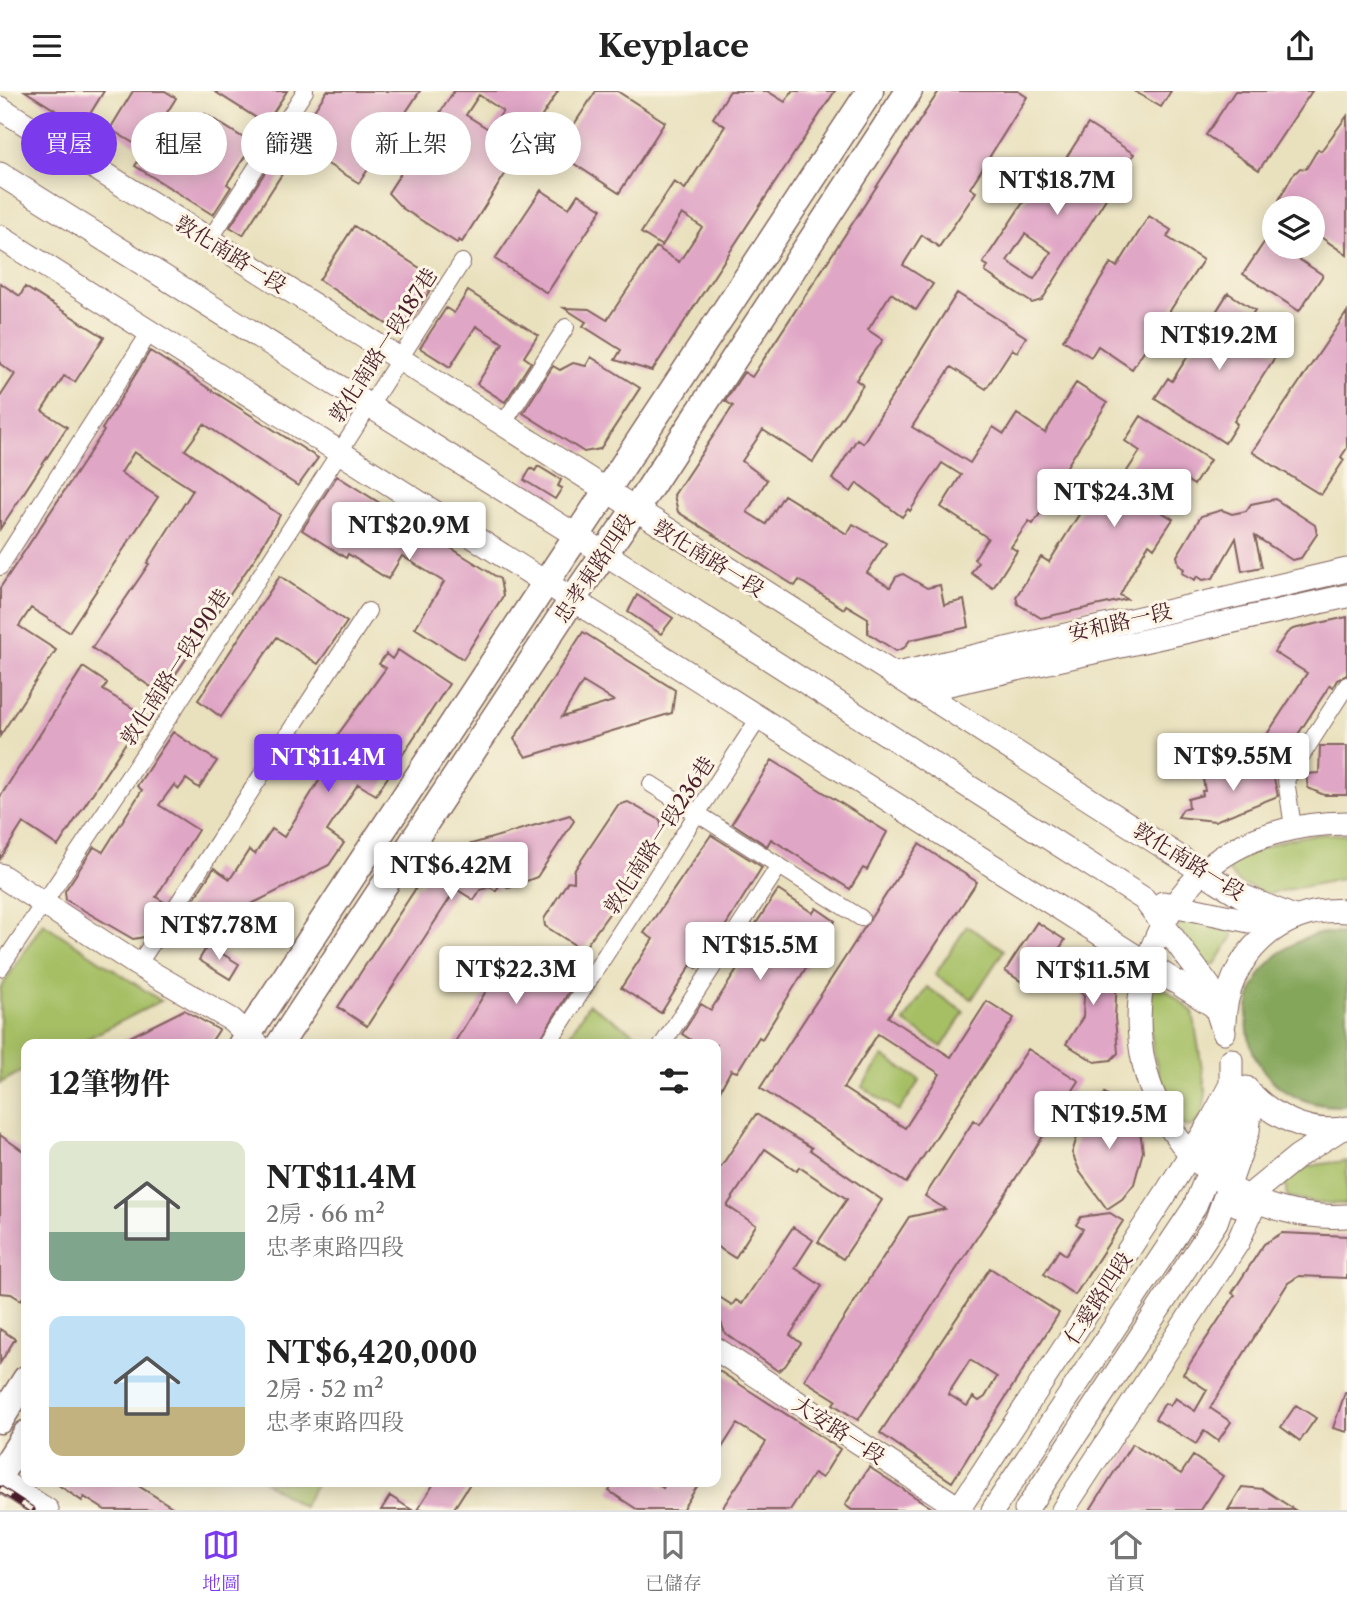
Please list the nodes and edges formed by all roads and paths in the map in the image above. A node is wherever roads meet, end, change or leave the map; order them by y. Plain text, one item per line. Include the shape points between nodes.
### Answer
1 (305, 91) edge
2 (870, 91) edge
3 (909, 91) edge
4 (0, 108) edge
5 (0, 174) edge
6 (0, 237) edge
7 (209, 240) junction
8 (462, 262) dead end
9 (566, 327) dead end
10 (150, 332) junction
11 (399, 360) junction
12 (368, 407) junction
13 (503, 424) junction
14 (339, 451) junction
15 (605, 492) junction
16 (634, 510) junction
17 (576, 535) junction
18 (604, 553) junction
19 (0, 567) edge
20 (1347, 570) edge
21 (544, 582) junction
22 (1347, 596) edge
23 (572, 600) junction
24 (368, 611) dead end
25 (893, 675) junction
26 (1347, 685) edge
27 (918, 691) junction
28 (759, 719) junction
29 (651, 784) dead end
30 (697, 814) junction
31 (1347, 823) edge
32 (1293, 827) junction
33 (374, 841) junction
34 (402, 857) junction
35 (779, 866) junction
36 (1204, 871) junction
37 (0, 875) edge
38 (43, 903) junction
39 (1343, 907) edge
40 (1168, 914) junction
41 (1294, 917) junction
42 (861, 918) dead end
43 (1146, 963) junction
44 (138, 965) junction
45 (0, 968) edge
46 (1214, 1006) junction
47 (1224, 1033) junction
48 (246, 1039) edge
49 (250, 1039) edge
50 (283, 1039) edge
51 (551, 1039) edge
52 (666, 1039) edge
53 (1231, 1071) junction
54 (1252, 1094) junction
55 (1343, 1129) edge
56 (1191, 1155) junction
57 (1208, 1172) junction
58 (1244, 1195) junction
59 (1347, 1216) edge
60 (721, 1352) edge
61 (21, 1387) edge
62 (0, 1420) edge
63 (21, 1442) edge
64 (0, 1477) edge
65 (960, 1509) edge
66 (47, 1510) edge
67 (993, 1510) edge
68 (1026, 1510) edge
69 (1063, 1510) edge

1 - 7 street
2 - 15 main road, 忠孝東路四段
3 - 16 main road, 忠孝東路四段
4 - 7 main road, 敦化南路一段
5 - 12 main road
6 - 10 main road
7 - 11 main road, 敦化南路一段
8 - 11 street, 敦化南路一段187巷
9 - 13 street
10 - 14 main road
10 - 19 street
11 - 12 street, 敦化南路一段187巷
11 - 13 main road, 敦化南路一段
12 - 14 street, 敦化南路一段187巷
12 - 17 main road
13 - 15 main road, 敦化南路一段
14 - 21 main road
14 - 38 street, 敦化南路一段190巷 via 175,708
15 - 16 main road, 敦化南路一段
15 - 17 main road, 忠孝東路四段
16 - 18 main road, 忠孝東路四段
16 - 25 main road, 敦化南路一段
17 - 18 main road
17 - 21 main road, 忠孝東路四段
18 - 23 main road, 忠孝東路四段
18 - 40 main road
20 - 25 main road, 安和路一段
21 - 23 main road
21 - 33 main road, 忠孝東路四段
22 - 27 main road, 安和路一段
23 - 28 main road
23 - 34 main road, 忠孝東路四段
24 - 44 street
25 - 27 main road, 敦化南路一段
26 - 32 street via 1286,780
27 - 36 main road, 敦化南路一段
28 - 30 street, 敦化南路一段236巷
28 - 43 main road
29 - 30 street
30 - 35 street
30 - 51 street, 敦化南路一段236巷
31 - 32 main road
32 - 36 main road via 1243,845
33 - 34 street
33 - 49 main road, 忠孝東路四段
34 - 50 main road, 忠孝東路四段
35 - 42 street
35 - 52 street
36 - 40 main road
36 - 41 main road, 敦化南路一段 via 1240,895
37 - 38 main road
38 - 44 main road
38 - 45 street, 敦化南路一段190巷
39 - 41 main road
40 - 41 main road, 敦化南路一段 via 1249,921
40 - 43 main road
40 - 46 main road via 1209,986
41 - 47 main road via 1248,951 1233,976 1225,1004
43 - 46 main road
43 - 56 main road via 1138,1016 1143,1068 1154,1100
44 - 48 main road via 190,994
46 - 47 main road
47 - 53 main road
53 - 54 main road
53 - 56 main road, 仁愛路四段
53 - 57 main road, 仁愛路四段 via 1231,1118
54 - 55 main road via 1270,1111 1292,1122 1315,1129
54 - 58 main road
55 - 58 main road
56 - 57 main road
56 - 65 main road, 仁愛路四段
57 - 58 main road
57 - 67 main road, 仁愛路四段 via 1194,1208
58 - 59 main road via 1304,1215
58 - 68 main road via 1216,1222
58 - 69 main road via 1238,1242
60 - 65 main road, 大安路一段
61 - 62 main road
63 - 64 main road
64 - 66 main road

